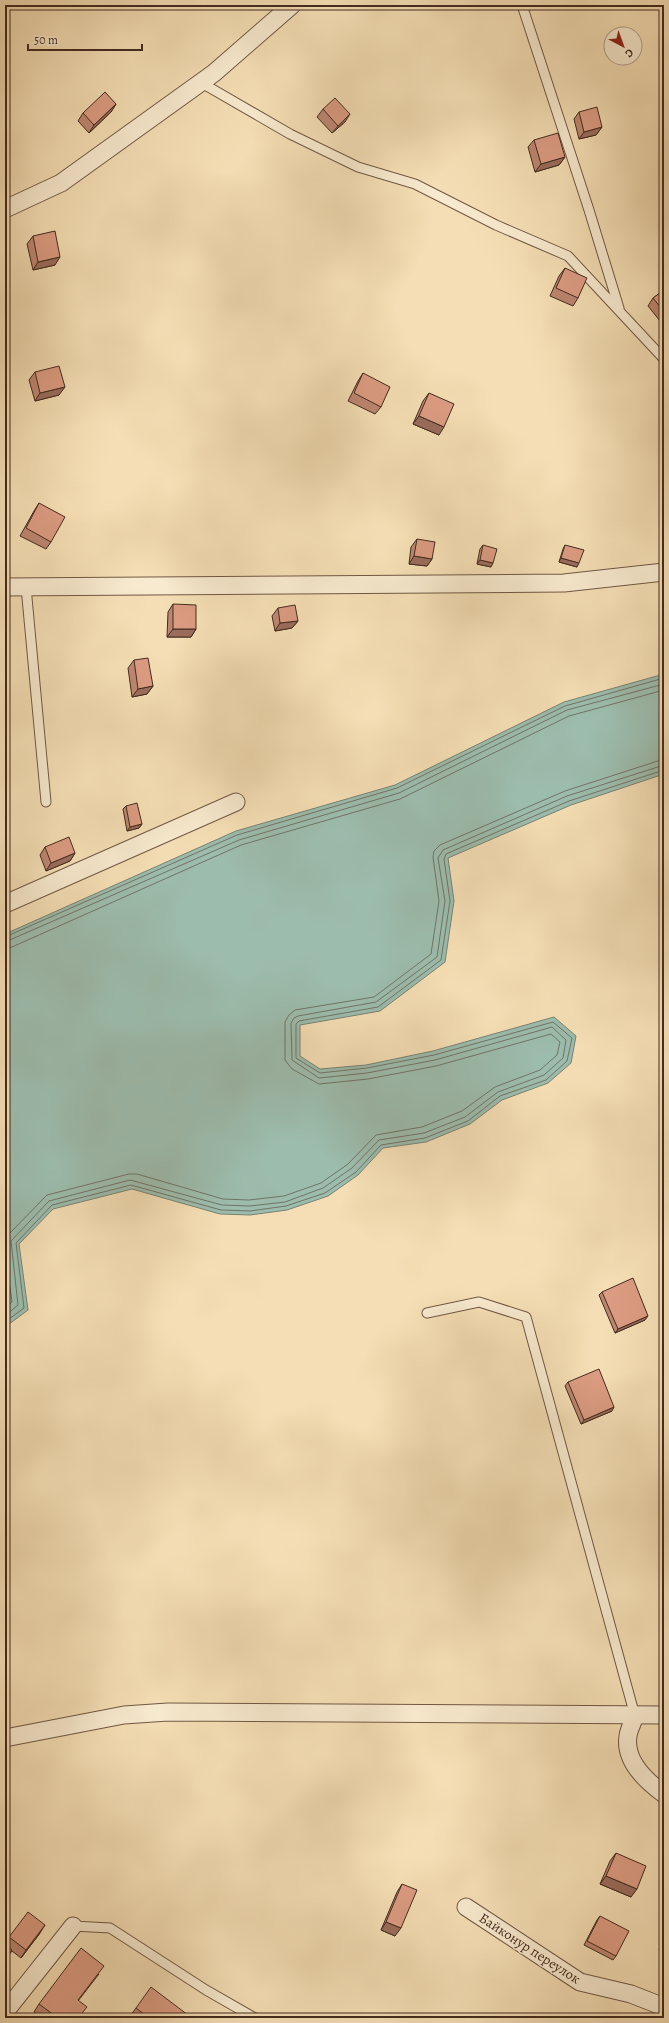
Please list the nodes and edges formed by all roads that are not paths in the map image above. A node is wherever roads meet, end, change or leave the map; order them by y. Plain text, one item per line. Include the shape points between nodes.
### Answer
1 (292, 5) edge
2 (522, 5) edge
3 (200, 82) junction
4 (5, 209) edge
5 (620, 310) junction
6 (664, 359) edge
7 (664, 572) edge
8 (5, 587) edge
9 (26, 587) junction
10 (46, 802) dead end
11 (236, 802) dead end
12 (5, 904) edge
13 (427, 1313) dead end
14 (664, 1715) edge
15 (635, 1716) junction
16 (5, 1738) edge
17 (664, 1794) edge
18 (466, 1907) dead end
19 (74, 1926) joint
20 (664, 2006) edge
21 (5, 2012) edge
22 (255, 2018) edge

1 - 3 street
2 - 5 lane
3 - 4 street via 61,183
3 - 5 lane via 290,134 358,167 415,184 496,225 568,256
5 - 6 lane
7 - 9 street via 564,583
8 - 9 street
9 - 10 lane
11 - 12 street
13 - 15 lane via 479,1302 526,1317
14 - 15 street
15 - 16 street via 168,1712 124,1715
15 - 17 street via 628,1736 630,1757 639,1771
18 - 20 street, Байконур переулок via 580,1982 632,1994
19 - 21 street
19 - 22 lane via 110,1928 206,1990

